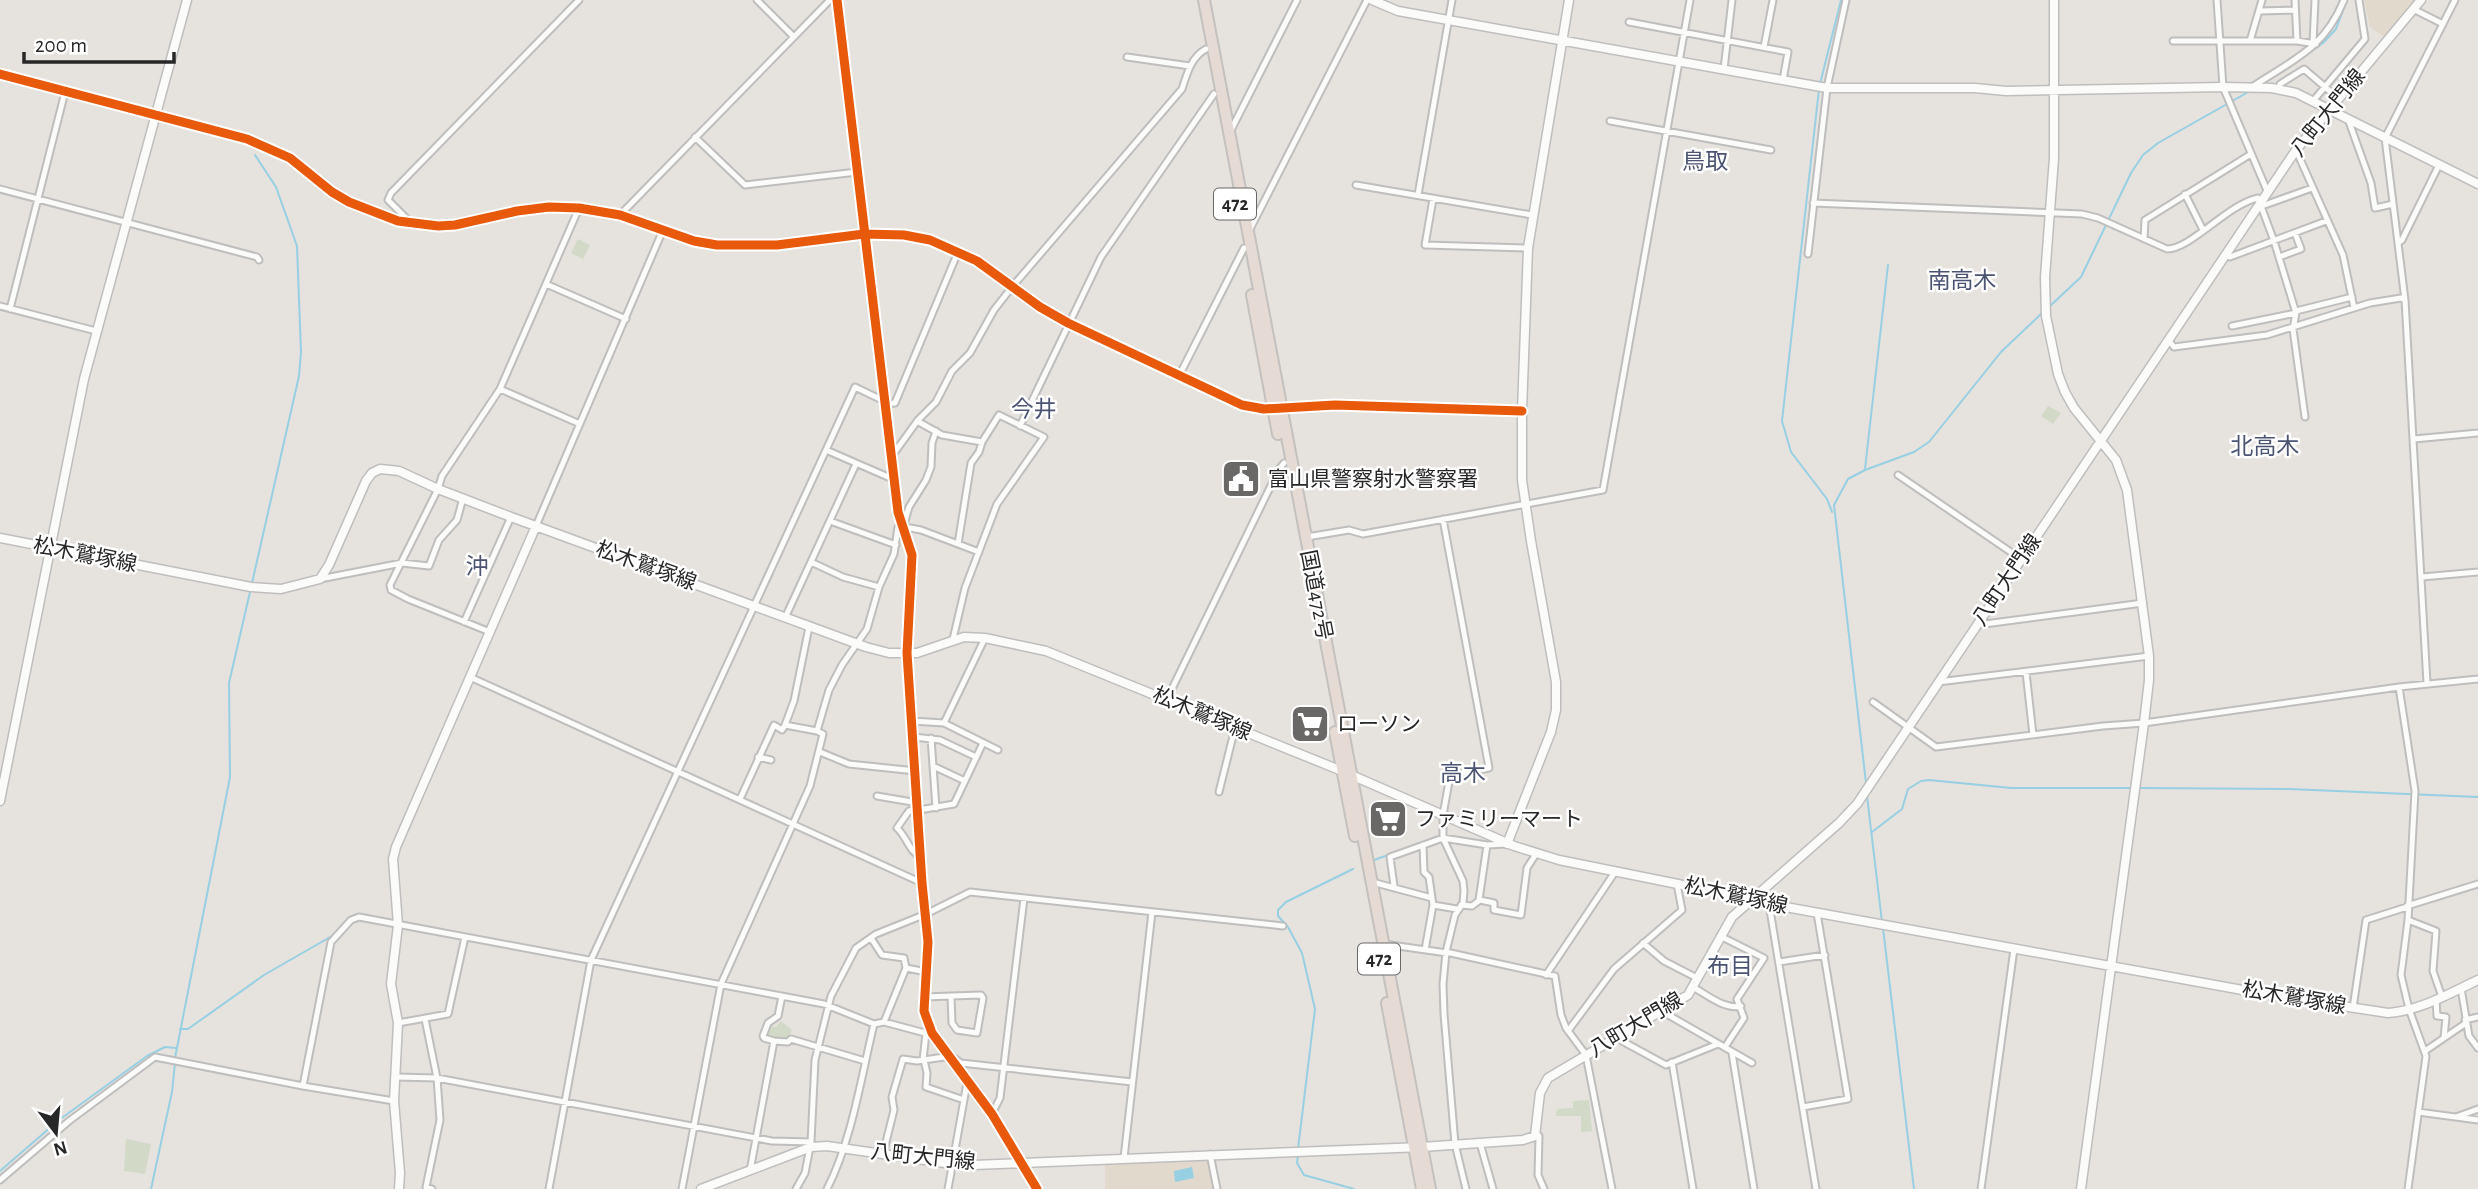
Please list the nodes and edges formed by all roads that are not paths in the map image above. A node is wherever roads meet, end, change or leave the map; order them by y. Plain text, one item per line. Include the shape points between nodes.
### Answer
1 (187, 0) edge
2 (579, 0) edge
3 (757, 0) edge
4 (830, 0) edge
5 (837, 0) edge
6 (1197, 0) edge
7 (1203, 0) edge
8 (1297, 0) edge
9 (1367, 0) edge
10 (1372, 0) edge
11 (1452, 0) edge
12 (1569, 0) edge
13 (1690, 0) edge
14 (1732, 0) edge
15 (1773, 0) edge
16 (1846, 0) edge
17 (2054, 0) edge
18 (2217, 0) edge
19 (2262, 0) edge
20 (2295, 0) edge
21 (2315, 0) edge
22 (2344, 0) edge
23 (2359, 0) edge
24 (2421, 0) edge
25 (2455, 0) edge
26 (2413, 9) junction
27 (2295, 10) junction
28 (2260, 11) junction
29 (1449, 20) junction
30 (1629, 22) dead end
31 (2315, 22) junction
32 (2443, 24) junction
33 (2332, 26) junction
34 (1684, 33) junction
35 (794, 37) junction
36 (1561, 40) junction
37 (1729, 41) junction
38 (2173, 41) dead end
39 (2219, 41) junction
40 (2250, 41) junction
41 (2297, 41) junction
42 (2314, 43) junction
43 (1765, 47) junction
44 (1206, 49) junction
45 (1127, 57) dead end
46 (1679, 62) junction
47 (1190, 66) junction
48 (1724, 69) junction
49 (0, 74) edge
50 (1783, 80) junction
51 (2223, 87) junction
52 (2325, 87) junction
53 (1827, 88) junction
54 (2250, 88) junction
55 (2055, 89) junction
56 (2279, 89) junction
57 (65, 92) junction
58 (1214, 94) junction
59 (2338, 98) junction
60 (2313, 101) junction
61 (2329, 109) junction
62 (156, 114) junction
63 (2347, 119) junction
64 (1609, 121) dead end
65 (1666, 131) junction
66 (1229, 135) junction
67 (695, 137) junction
68 (2385, 138) junction
69 (1771, 150) dead end
70 (2296, 150) junction
71 (2251, 154) junction
72 (2439, 165) junction
73 (857, 173) junction
74 (2478, 184) edge
75 (1356, 185) dead end
76 (2312, 188) junction
77 (0, 189) edge
78 (2268, 193) junction
79 (2185, 194) junction
80 (1418, 195) junction
81 (38, 199) junction
82 (1433, 199) junction
83 (1813, 203) junction
84 (2262, 204) junction
85 (2393, 204) junction
86 (579, 208) junction
87 (2051, 214) junction
88 (620, 215) junction
89 (1532, 215) junction
90 (2326, 221) junction
91 (128, 222) junction
92 (411, 224) junction
93 (663, 230) junction
94 (2203, 230) junction
95 (2295, 233) junction
96 (864, 234) junction
97 (1247, 234) junction
98 (2144, 239) junction
99 (2274, 241) junction
100 (2398, 243) junction
101 (1244, 248) junction
102 (1528, 248) junction
103 (958, 252) junction
104 (1808, 254) dead end
105 (2226, 255) junction
106 (2279, 257) junction
107 (259, 260) dead end
108 (545, 284) junction
109 (1012, 287) junction
110 (2352, 297) junction
111 (2405, 300) junction
112 (0, 306) edge
113 (2354, 308) junction
114 (10, 309) junction
115 (2296, 312) junction
116 (626, 319) junction
117 (1068, 323) junction
118 (2232, 327) dead end
119 (2293, 329) junction
120 (96, 331) junction
121 (2169, 341) junction
122 (1179, 376) junction
123 (500, 389) junction
124 (884, 402) junction
125 (1277, 408) junction
126 (1522, 411) junction
127 (2305, 417) dead end
128 (918, 421) junction
129 (580, 424) junction
130 (1020, 426) junction
131 (936, 431) junction
132 (2478, 433) edge
133 (2414, 439) junction
134 (2102, 440) junction
135 (982, 442) junction
136 (826, 450) junction
137 (892, 456) junction
138 (1284, 463) junction
139 (856, 464) junction
140 (1898, 475) dead end
141 (895, 480) junction
142 (438, 489) junction
143 (463, 498) junction
144 (1525, 504) junction
145 (511, 517) junction
146 (1443, 519) junction
147 (830, 521) junction
148 (536, 526) junction
149 (904, 526) junction
150 (1305, 537) junction
151 (0, 538) edge
152 (958, 544) junction
153 (896, 545) junction
154 (50, 548) junction
155 (979, 552) junction
156 (2021, 559) junction
157 (811, 562) junction
158 (402, 563) junction
159 (2478, 572) edge
160 (2422, 577) junction
161 (320, 579) junction
162 (879, 587) junction
163 (2143, 603) junction
164 (754, 606) junction
165 (785, 618) junction
166 (464, 622) junction
167 (1978, 625) junction
168 (809, 627) junction
169 (490, 632) junction
170 (985, 638) junction
171 (953, 639) junction
172 (857, 643) junction
173 (907, 653) junction
174 (2149, 656) junction
175 (2026, 672) junction
176 (470, 677) junction
177 (2478, 679) edge
178 (1938, 682) junction
179 (2427, 684) junction
180 (2399, 687) junction
181 (1167, 699) junction
182 (1873, 702) dead end
183 (912, 721) junction
184 (944, 723) junction
185 (2144, 723) junction
186 (785, 725) junction
187 (1909, 726) junction
188 (1235, 728) junction
189 (817, 731) junction
190 (2034, 734) junction
191 (914, 737) junction
192 (931, 738) junction
193 (984, 743) junction
194 (998, 750) dead end
195 (820, 752) junction
196 (758, 757) junction
197 (976, 757) junction
198 (771, 760) dead end
199 (933, 766) junction
200 (916, 771) junction
201 (676, 772) junction
202 (1346, 773) junction
203 (965, 781) junction
204 (1219, 792) dead end
205 (877, 796) dead end
206 (0, 797) edge
207 (740, 799) junction
208 (918, 807) junction
209 (936, 808) junction
210 (1443, 815) junction
211 (793, 824) junction
212 (1443, 838) junction
213 (1507, 844) junction
214 (1423, 845) junction
215 (1487, 845) junction
216 (1536, 853) junction
217 (921, 857) junction
218 (1615, 872) junction
219 (1371, 882) junction
220 (922, 883) junction
221 (1677, 884) junction
222 (1394, 886) junction
223 (2477, 886) edge
224 (1024, 898) junction
225 (1432, 898) junction
226 (1752, 899) junction
227 (1479, 900) junction
228 (1769, 904) junction
229 (1433, 905) junction
230 (2407, 906) junction
231 (1459, 907) junction
232 (1152, 912) junction
233 (1817, 913) junction
234 (926, 914) junction
235 (2407, 919) junction
236 (398, 925) junction
237 (1283, 926) dead end
238 (1720, 936) junction
239 (464, 937) junction
240 (871, 938) junction
241 (1643, 943) junction
242 (1382, 944) junction
243 (2014, 949) junction
244 (1425, 950) junction
245 (1446, 953) junction
246 (1825, 955) junction
247 (1764, 958) junction
248 (591, 960) junction
249 (1779, 963) junction
250 (2111, 965) junction
251 (906, 968) junction
252 (927, 972) junction
253 (1546, 975) junction
254 (1698, 978) junction
255 (2478, 980) edge
256 (721, 984) junction
257 (1693, 987) junction
258 (2461, 988) junction
259 (782, 996) junction
260 (951, 996) junction
261 (925, 997) junction
262 (2439, 999) junction
263 (828, 1006) junction
264 (1741, 1006) junction
265 (2353, 1008) junction
266 (2409, 1009) junction
267 (1663, 1012) junction
268 (2478, 1017) edge
269 (425, 1019) junction
270 (2466, 1021) junction
271 (884, 1022) junction
272 (398, 1023) junction
273 (874, 1024) junction
274 (1568, 1031) junction
275 (929, 1033) junction
276 (1618, 1036) junction
277 (2444, 1038) junction
278 (775, 1041) junction
279 (1718, 1044) junction
280 (818, 1047) junction
281 (1725, 1047) junction
282 (2478, 1048) edge
283 (2425, 1051) junction
284 (1732, 1053) junction
285 (1586, 1055) junction
286 (951, 1056) junction
287 (923, 1060) junction
288 (864, 1061) junction
289 (1672, 1062) junction
290 (1752, 1063) dead end
291 (1004, 1066) junction
292 (396, 1077) junction
293 (437, 1078) junction
294 (968, 1080) junction
295 (1132, 1082) junction
296 (303, 1086) junction
297 (964, 1100) junction
298 (394, 1101) junction
299 (565, 1101) junction
300 (1803, 1107) junction
301 (2478, 1109) edge
302 (2418, 1112) junction
303 (992, 1114) junction
304 (2456, 1116) junction
305 (2478, 1120) edge
306 (694, 1127) junction
307 (1537, 1134) junction
308 (756, 1139) junction
309 (1480, 1143) junction
310 (811, 1144) junction
311 (1455, 1144) junction
312 (1418, 1147) junction
313 (846, 1148) junction
314 (883, 1154) junction
315 (1210, 1154) junction
316 (1124, 1158) junction
317 (1021, 1163) junction
318 (952, 1164) junction
319 (750, 1171) junction
320 (0, 1180) edge
321 (399, 1189) edge
322 (432, 1189) edge
323 (549, 1189) edge
324 (682, 1189) edge
325 (701, 1189) edge
326 (796, 1189) edge
327 (827, 1189) edge
328 (948, 1189) edge
329 (1037, 1189) edge
330 (1217, 1189) edge
331 (1422, 1189) edge
332 (1430, 1189) edge
333 (1466, 1189) edge
334 (1493, 1189) edge
335 (1544, 1189) edge
336 (1612, 1189) edge
337 (1693, 1189) edge
338 (1754, 1189) edge
339 (1815, 1189) edge
340 (1981, 1189) edge
341 (2081, 1189) edge
342 (2408, 1189) edge

1 - 62 street
2 - 92 street via 391,193 388,201
3 - 35 street
4 - 35 street
5 - 73 street
6 - 44 highway, 国道472号 / 472
7 - 66 highway, 国道472号 / 472
8 - 66 street
9 - 97 street
10 - 29 street via 1398,11
11 - 29 street
12 - 36 street
13 - 34 street
14 - 37 street
15 - 43 street
16 - 53 street
17 - 55 street
18 - 39 street
19 - 28 street
20 - 27 street
21 - 31 street
22 - 33 street
23 - 52 street via 2365,39
24 - 26 street, 八町大門線
25 - 32 street
26 - 32 street
26 - 59 street, 八町大門線
27 - 28 street
27 - 41 street
28 - 40 street
29 - 36 street
29 - 80 street
30 - 34 street
31 - 33 street
31 - 42 street
32 - 68 street
33 - 42 street
34 - 37 street
34 - 46 street
35 - 67 street
36 - 46 street
36 - 89 street
37 - 43 street
37 - 48 street
38 - 39 street
39 - 40 street
39 - 51 street
40 - 41 street
41 - 42 street
42 - 54 street
43 - 50 street via 1788,52
44 - 47 street
44 - 58 highway, 国道472号 / 472
45 - 47 street
46 - 48 street
46 - 65 street
47 - 109 street via 1182,89
48 - 50 street
49 - 57 street
50 - 53 street
51 - 54 street
51 - 55 street
51 - 71 street
52 - 56 street via 2304,69
52 - 59 street
52 - 60 street
53 - 55 street
53 - 83 street
54 - 56 street
55 - 87 street
56 - 60 street
57 - 62 street
57 - 81 street
58 - 101 highway, 国道472号 / 472
58 - 117 street via 1101,257
59 - 61 street, 八町大門線
60 - 61 street
61 - 63 street
61 - 70 street, 八町大門線
62 - 91 street
62 - 92 street via 279,152 349,202
63 - 68 street
63 - 85 street via 2371,183 2375,208
64 - 65 street
65 - 69 street
65 - 144 street via 1603,490
66 - 97 highway, 国道472号 / 472
67 - 73 street via 745,185
67 - 88 street
68 - 72 street
68 - 85 street
70 - 76 street
70 - 78 street, 八町大門線
71 - 78 street
71 - 79 street
72 - 74 street
72 - 100 street
73 - 96 street
75 - 80 street
76 - 84 street
76 - 90 street
77 - 81 street
78 - 84 street, 八町大門線
79 - 94 street
79 - 98 street via 2145,220
80 - 82 street
81 - 91 street
81 - 114 street
82 - 89 street
82 - 102 street via 1425,245
83 - 87 street
83 - 104 street
84 - 94 street via 2258,198 2250,200
84 - 99 street
84 - 105 street, 八町大門線
85 - 100 street
86 - 88 street
86 - 92 street via 517,211 455,225
86 - 108 street
87 - 98 street via 2082,214
87 - 134 street via 2045,288 2052,346 2065,392
88 - 93 street
89 - 102 street
90 - 95 street
90 - 110 street via 2343,256
91 - 107 street
91 - 120 street
93 - 96 street via 694,241 743,246
93 - 116 street
94 - 98 street via 2173,249
95 - 99 street
95 - 106 street via 2301,249
96 - 103 street via 904,235
96 - 124 street
97 - 125 highway, 国道472号 / 472
99 - 105 street
99 - 106 street
100 - 111 street
101 - 122 street
101 - 125 highway, 国道472号 / 472
102 - 126 street
103 - 109 street
103 - 124 street via 895,403
105 - 121 street, 八町大門線
106 - 115 street
108 - 116 street
108 - 123 street
109 - 117 street
109 - 128 street via 970,353 952,371 936,402
110 - 113 street
110 - 115 street
111 - 113 street
111 - 133 street
112 - 114 street
113 - 119 street
114 - 120 street
115 - 118 street
115 - 119 street
116 - 129 street
117 - 122 street
117 - 130 street
119 - 121 street via 2174,347
119 - 127 street
120 - 154 street
121 - 134 street, 八町大門線
122 - 125 street via 1242,405
123 - 129 street
123 - 142 street
124 - 136 street via 855,387
124 - 137 street
125 - 126 street via 1335,405
125 - 138 highway, 国道472号 / 472
125 - 150 highway, 国道472号 / 472
126 - 144 street
128 - 131 street
128 - 137 street
129 - 148 street
130 - 135 street via 999,415
130 - 155 street via 1044,437 997,505
131 - 135 street
131 - 149 street via 926,480 909,507
132 - 133 street
133 - 160 street
134 - 156 street, 八町大門線
134 - 163 street via 2116,460 2126,491
135 - 152 street via 971,463
136 - 139 street
136 - 164 street
137 - 141 street
138 - 181 street
138 - 202 highway, 国道472号 / 472
139 - 141 street
139 - 147 street
140 - 156 street
141 - 149 street
142 - 143 street, 松木鷲塚線
142 - 158 street
142 - 161 street, 松木鷲塚線 via 399,471 372,473
143 - 145 street, 松木鷲塚線
143 - 158 street via 457,520 439,540 429,566
144 - 146 street
144 - 213 street via 1556,682 1556,710
145 - 148 street, 松木鷲塚線
145 - 166 street
146 - 150 street via 1363,534 1349,530
146 - 210 street via 1489,768 1450,776
147 - 153 street
147 - 157 street
148 - 164 street, 松木鷲塚線
148 - 169 street
149 - 152 street
149 - 153 street via 898,527
149 - 173 street via 912,572
150 - 202 highway, 国道472号 / 472
151 - 154 street, 松木鷲塚線
152 - 155 street
153 - 162 street
154 - 161 street, 松木鷲塚線 via 261,589
154 - 206 street
155 - 171 street
156 - 167 street, 八町大門線
157 - 162 street
157 - 165 street
158 - 161 street
158 - 166 street via 391,590
159 - 160 street
160 - 179 street
162 - 172 street via 867,629
163 - 167 street
163 - 174 street
164 - 165 street, 松木鷲塚線
164 - 201 street
165 - 168 street, 松木鷲塚線
166 - 169 street
167 - 178 street, 八町大門線
168 - 172 street, 松木鷲塚線
168 - 186 street
169 - 176 street
170 - 171 street, 松木鷲塚線
170 - 181 street, 松木鷲塚線 via 1046,651
170 - 184 street
171 - 173 street, 松木鷲塚線 via 925,652
172 - 173 street, 松木鷲塚線 via 889,653
172 - 189 street via 829,690
173 - 183 street
174 - 175 street
174 - 185 street
175 - 178 street
175 - 190 street
176 - 201 street
176 - 236 street via 396,847
177 - 179 street
178 - 187 street, 八町大門線
179 - 180 street
180 - 185 street
180 - 230 street via 2414,791
181 - 188 street, 松木鷲塚線
182 - 187 street
183 - 184 street
183 - 191 street
184 - 193 street
185 - 190 street
185 - 250 street
186 - 189 street
186 - 196 street via 782,730 774,725
187 - 190 street via 1936,747
187 - 226 street, 八町大門線 via 1857,804
188 - 202 street, 松木鷲塚線
188 - 204 street
189 - 195 street via 823,733
191 - 192 street
191 - 200 street
192 - 197 street
192 - 199 street
193 - 194 street
193 - 197 street
195 - 200 street via 849,764
195 - 211 street
196 - 198 street
196 - 207 street
197 - 203 street
199 - 203 street
199 - 209 street
200 - 208 street
201 - 207 street
201 - 248 street
202 - 210 street, 松木鷲塚線
202 - 219 highway, 国道472号 / 472
202 - 312 highway, 国道472号 / 472
203 - 209 street via 954,804
205 - 208 street
207 - 211 street
208 - 209 street
208 - 217 street
208 - 217 street via 909,811 897,828
210 - 212 street
210 - 213 street, 松木鷲塚線
211 - 220 street
211 - 256 street
212 - 214 street
212 - 215 street
212 - 231 street via 1463,881
213 - 215 street
213 - 216 street, 松木鷲塚線
214 - 222 street via 1390,857
214 - 225 street via 1424,872
215 - 227 street
216 - 218 street, 松木鷲塚線
216 - 227 street via 1527,868 1521,915 1494,910 1494,903
217 - 220 street
218 - 221 street, 松木鷲塚線
218 - 253 street
219 - 222 street
219 - 242 highway, 国道472号 / 472
220 - 234 street
221 - 226 street, 松木鷲塚線
221 - 241 street via 1682,910
222 - 225 street
223 - 230 street
224 - 232 street
224 - 234 street via 970,891
224 - 291 street
225 - 229 street
226 - 228 street, 松木鷲塚線
226 - 238 street, 八町大門線
227 - 231 street
228 - 233 street, 松木鷲塚線
228 - 249 street
229 - 231 street
229 - 244 street
230 - 235 street
230 - 265 street via 2366,920
231 - 245 street
232 - 237 street
232 - 295 street
233 - 243 street, 松木鷲塚線
233 - 246 street
234 - 240 street
234 - 252 street
235 - 262 street via 2436,931 2433,971
235 - 266 street via 2401,975
236 - 239 street
236 - 272 street via 391,985
236 - 296 street via 359,917 331,942
238 - 247 street
238 - 254 street, 八町大門線
239 - 248 street
239 - 269 street via 448,1014
240 - 251 street via 882,956 904,958
240 - 263 street via 856,948
241 - 254 street via 1664,961
241 - 274 street via 1614,969
242 - 244 street
242 - 312 highway, 国道472号 / 472
243 - 250 street, 松木鷲塚線
243 - 340 street
244 - 245 street
245 - 253 street
245 - 311 street via 1444,1014
246 - 249 street
246 - 300 street via 1848,1099
247 - 249 street
247 - 264 street via 1737,999
248 - 256 street
248 - 299 street
249 - 300 street
250 - 265 street, 松木鷲塚線
250 - 341 street
251 - 252 street
251 - 271 street
252 - 261 street
253 - 274 street via 1555,976
254 - 257 street, 八町大門線
255 - 258 street, 松木鷲塚線
256 - 259 street
256 - 306 street
257 - 264 street via 1720,1003
257 - 267 street, 八町大門線
258 - 262 street, 松木鷲塚線
258 - 270 street
259 - 263 street
259 - 278 street via 778,1016 768,1023 763,1036
260 - 260 street via 981,995 977,1033 957,1030 952,1023
260 - 261 street
261 - 275 street
262 - 266 street, 松木鷲塚線
262 - 277 street via 2437,1016 2445,1017
263 - 273 street
263 - 280 street
264 - 281 street via 1744,1018
265 - 266 street, 松木鷲塚線 via 2388,1013
266 - 283 street
267 - 276 street, 八町大門線
267 - 279 street
268 - 270 street
269 - 272 street
269 - 293 street
270 - 277 street
270 - 282 street via 2469,1037
271 - 273 street
271 - 275 street
272 - 292 street
273 - 288 street
274 - 285 street
275 - 286 street
275 - 287 street
276 - 285 street, 八町大門線
276 - 289 street via 1666,1065
277 - 283 street
278 - 280 street via 791,1039
278 - 308 street
279 - 281 street
279 - 289 street
280 - 288 street
280 - 310 street
281 - 284 street
283 - 302 street
284 - 290 street
284 - 338 street
285 - 307 street, 八町大門線 via 1557,1071 1542,1086
285 - 336 street
286 - 287 street
286 - 291 street via 961,1063
286 - 294 street
287 - 297 street via 926,1087
287 - 314 street via 901,1060
288 - 313 street
289 - 337 street
291 - 295 street
291 - 303 street via 1000,1098
292 - 293 street
292 - 298 street
293 - 299 street
293 - 322 street via 440,1120 426,1187
294 - 297 street
294 - 303 street
295 - 316 street
296 - 298 street
296 - 320 street via 155,1057
297 - 318 street
298 - 321 street
299 - 306 street
299 - 323 street
300 - 339 street
301 - 304 street
302 - 304 street
302 - 342 street
303 - 317 street
304 - 305 street
306 - 308 street
306 - 324 street
307 - 309 street, 八町大門線 via 1523,1140
307 - 335 street via 1538,1175
308 - 310 street
308 - 319 street
309 - 311 street, 八町大門線
309 - 334 street
310 - 313 street, 八町大門線
310 - 319 street, 八町大門線
310 - 326 street
311 - 312 street, 八町大門線
311 - 333 street
312 - 315 street, 八町大門線
312 - 331 highway, 国道472号 / 472
312 - 332 highway, 国道472号 / 472
313 - 314 street, 八町大門線
313 - 327 street
314 - 318 street, 八町大門線
315 - 316 street, 八町大門線
315 - 330 street
316 - 317 street, 八町大門線
317 - 318 street, 八町大門線
317 - 329 street
318 - 328 street
319 - 325 street, 八町大門線

